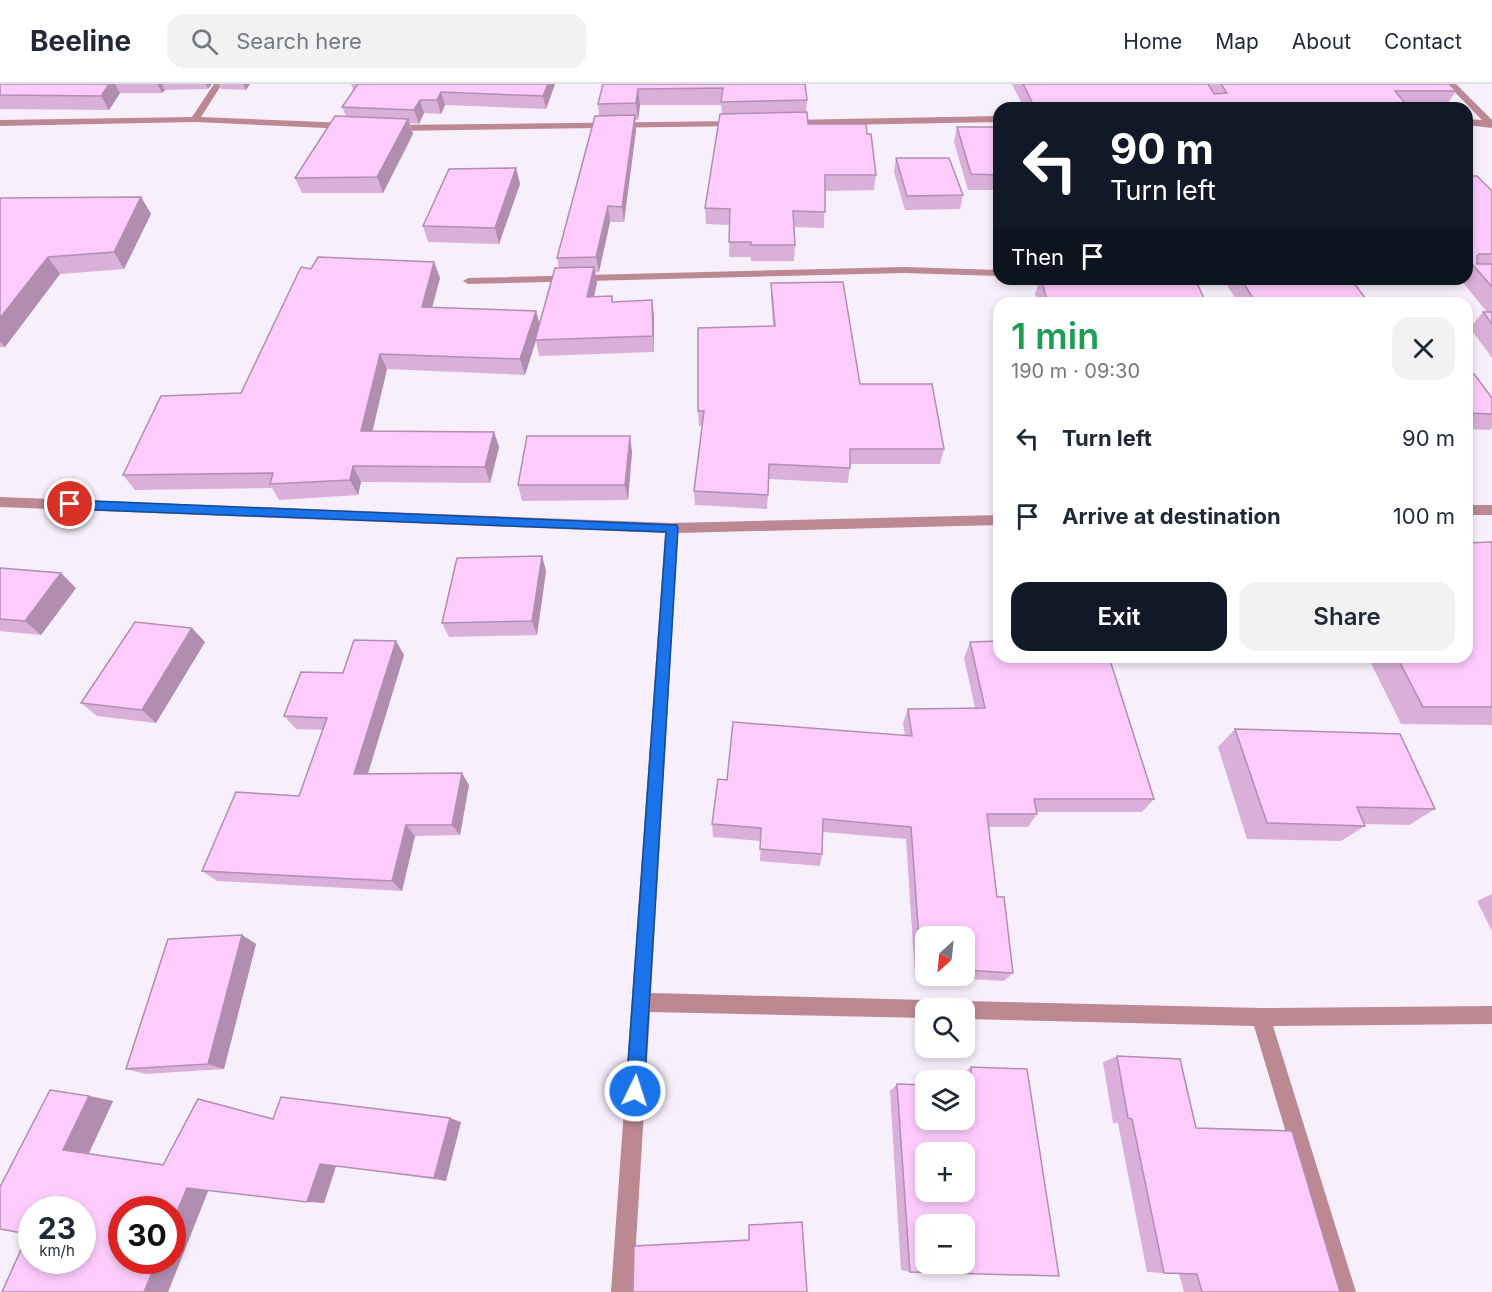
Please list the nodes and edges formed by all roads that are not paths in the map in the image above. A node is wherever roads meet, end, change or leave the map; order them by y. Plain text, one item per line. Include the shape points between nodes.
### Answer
1 (218, 84) edge
2 (1451, 84) edge
3 (1469, 102) edge
4 (1473, 105) edge
5 (195, 118) junction
6 (993, 119) edge
7 (1473, 122) edge
8 (1491, 123) edge
9 (750, 124) edge
10 (774, 124) edge
11 (2, 125) edge
12 (356, 126) edge
13 (379, 127) edge
14 (993, 273) edge
15 (468, 281) dead end
16 (1191, 285) edge
17 (1195, 296) edge
18 (0, 502) edge
19 (1473, 510) edge
20 (1492, 510) edge
21 (993, 520) edge
22 (672, 528) junction
23 (641, 1002) junction
24 (915, 1009) edge
25 (975, 1010) edge
26 (1492, 1015) edge
27 (1261, 1017) junction
28 (622, 1292) edge
29 (1345, 1292) edge

1 - 5 street
2 - 3 street
4 - 8 street
5 - 11 street
5 - 12 street
6 - 10 street
7 - 8 street
9 - 13 street
14 - 15 street via 904,270
16 - 17 street
18 - 22 street
19 - 20 street
21 - 22 street
22 - 23 street
23 - 24 street
23 - 28 street
25 - 27 street
26 - 27 street
27 - 29 street

